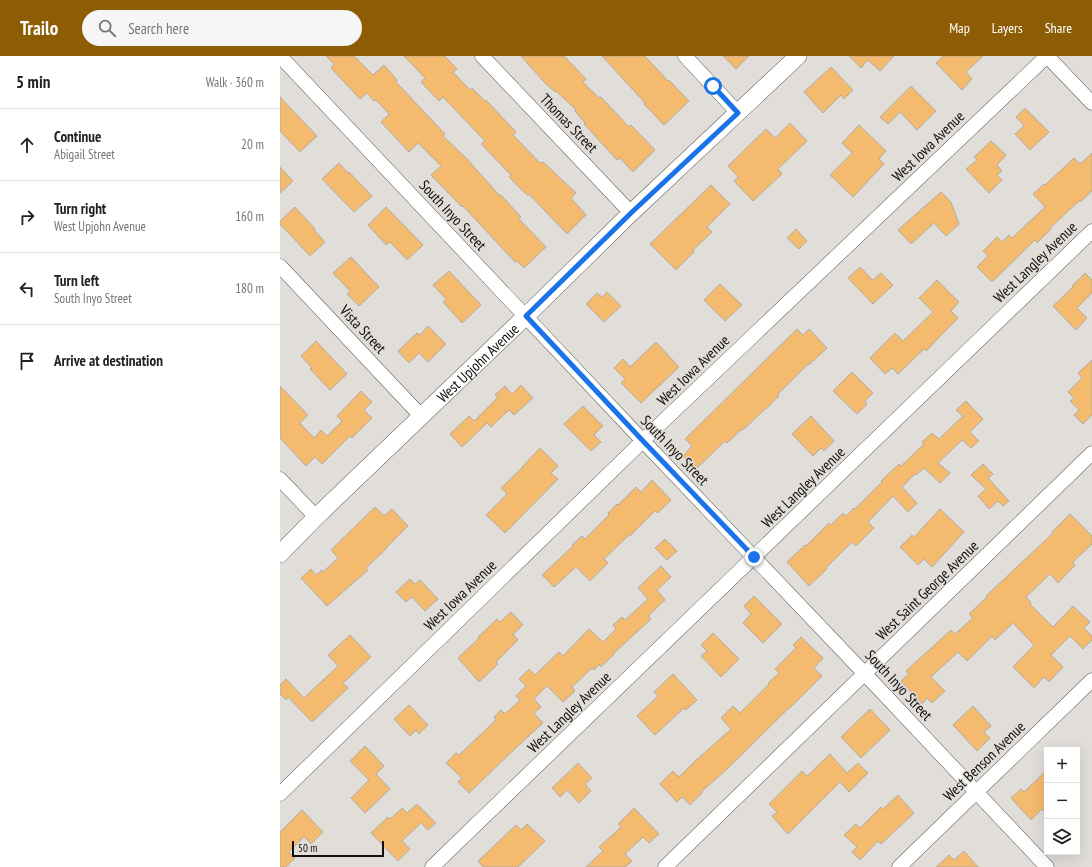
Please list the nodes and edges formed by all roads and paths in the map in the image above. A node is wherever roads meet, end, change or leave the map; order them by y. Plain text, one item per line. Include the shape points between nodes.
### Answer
1 (280, 56) edge
2 (482, 56) edge
3 (685, 56) edge
4 (798, 56) edge
5 (1047, 56) edge
6 (1092, 103) edge
7 (738, 113) junction
8 (631, 213) junction
9 (1092, 231) edge
10 (280, 266) edge
11 (526, 316) junction
12 (421, 416) junction
13 (643, 441) junction
14 (1092, 454) edge
15 (280, 479) edge
16 (316, 517) junction
17 (280, 554) edge
18 (754, 557) junction
19 (865, 674) junction
20 (1092, 680) edge
21 (976, 792) junction
22 (280, 794) edge
23 (432, 867) edge
24 (665, 867) edge
25 (899, 867) edge
26 (1047, 867) edge

1 - 11 street, South Inyo Street
2 - 8 street, Thomas Street
3 - 7 street
4 - 7 street, West Upjohn Avenue
5 - 6 street
5 - 13 street, West Iowa Avenue
7 - 8 street, West Upjohn Avenue
8 - 11 street, West Upjohn Avenue
9 - 18 street, West Langley Avenue
10 - 12 street, Vista Street
11 - 12 street, West Upjohn Avenue
11 - 13 street, South Inyo Street
12 - 16 street, West Upjohn Avenue
13 - 18 street, South Inyo Street
13 - 22 street, West Iowa Avenue
14 - 19 street, West Saint George Avenue
15 - 16 street
16 - 17 street, West Upjohn Avenue
18 - 19 street, South Inyo Street
18 - 23 street, West Langley Avenue
19 - 21 street, South Inyo Street
19 - 24 street, West Saint George Avenue
20 - 21 street, West Benson Avenue
21 - 25 street, West Benson Avenue
21 - 26 street, South Inyo Street

